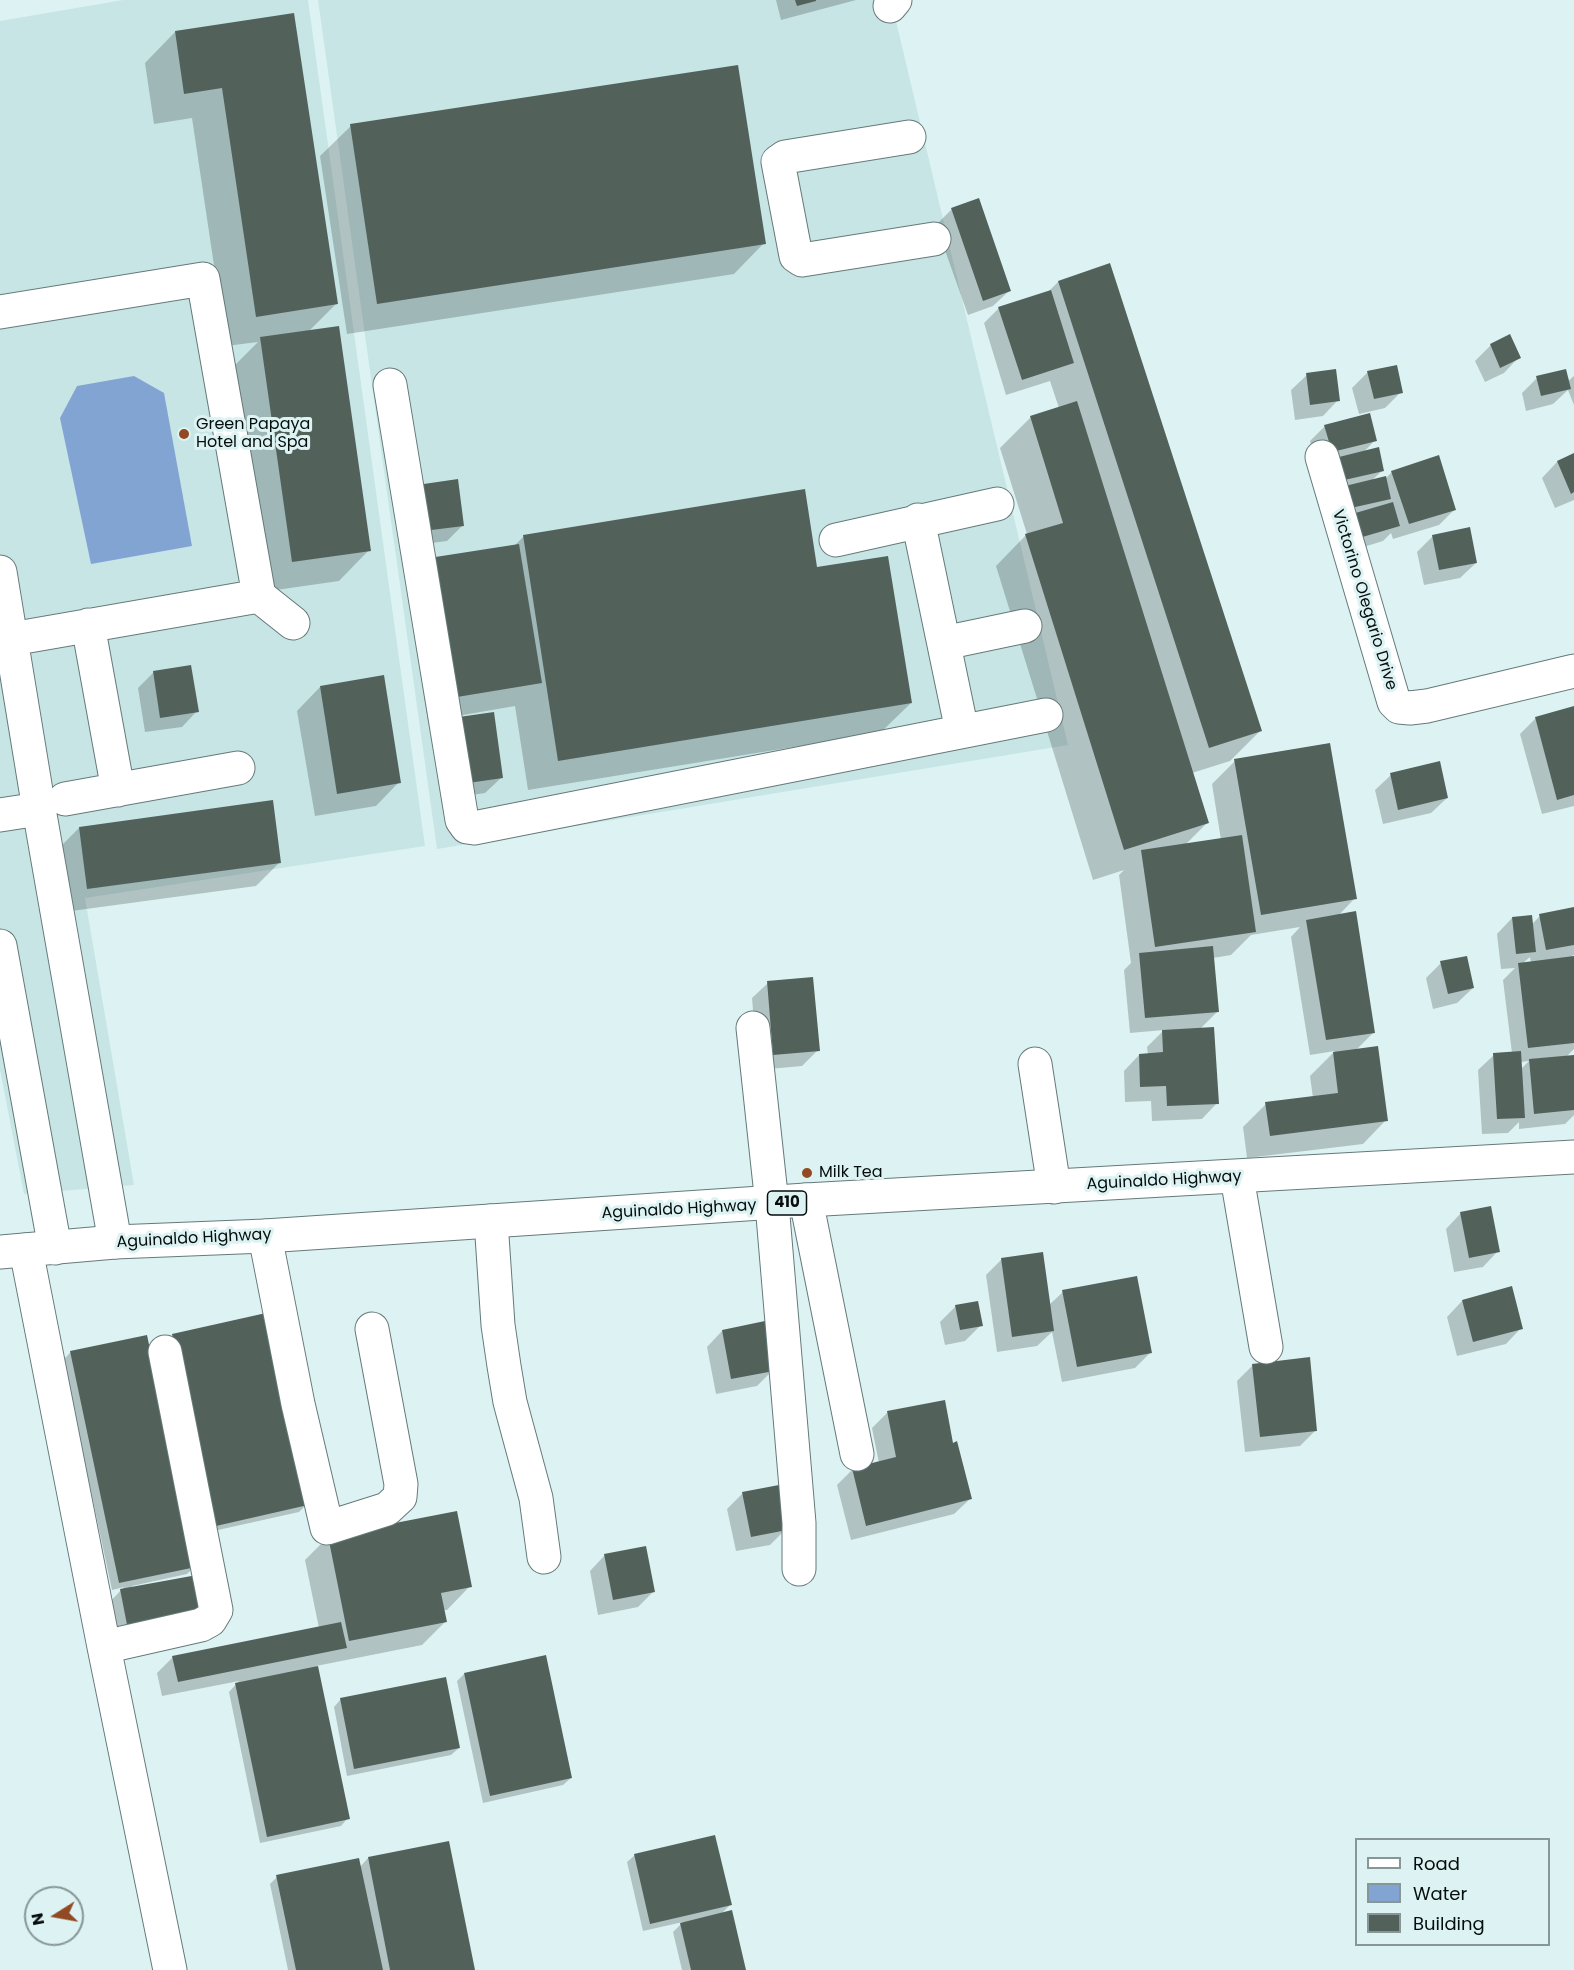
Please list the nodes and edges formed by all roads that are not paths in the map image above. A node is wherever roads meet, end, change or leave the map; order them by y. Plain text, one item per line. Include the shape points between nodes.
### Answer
1 (909, 137) dead end
2 (934, 239) dead end
3 (0, 312) edge
4 (390, 385) dead end
5 (1322, 457) dead end
6 (997, 504) dead end
7 (918, 520) junction
8 (836, 540) dead end
9 (0, 572) edge
10 (259, 596) junction
11 (293, 623) dead end
12 (88, 626) junction
13 (1025, 627) dead end
14 (6, 640) edge
15 (944, 644) junction
16 (1574, 671) edge
17 (1046, 715) dead end
18 (962, 731) junction
19 (238, 768) dead end
20 (118, 790) junction
21 (52, 804) junction
22 (0, 815) edge
23 (0, 946) edge
24 (753, 1028) dead end
25 (1035, 1064) dead end
26 (1574, 1157) edge
27 (1237, 1177) junction
28 (1054, 1187) junction
29 (806, 1200) junction
30 (772, 1204) junction
31 (492, 1221) junction
32 (265, 1236) junction
33 (115, 1242) junction
34 (27, 1250) edge
35 (372, 1329) dead end
36 (1266, 1347) dead end
37 (165, 1352) dead end
38 (857, 1454) dead end
39 (544, 1557) dead end
40 (799, 1569) dead end
41 (104, 1647) junction
42 (170, 1970) edge

1 - 2 main road via 785,157 778,162 796,256 802,260
3 - 10 main road via 203,279
4 - 18 main road via 462,820 467,827
5 - 16 main road, Victorino Olegario Drive via 1394,702 1399,707 1427,706
6 - 7 main road
7 - 8 main road
7 - 15 main road
9 - 14 main road
10 - 11 main road
10 - 12 main road
12 - 14 main road
12 - 20 main road
13 - 15 main road
14 - 21 main road
15 - 18 main road
17 - 18 main road
19 - 20 main road
20 - 21 main road
21 - 22 main road
21 - 33 main road
23 - 34 main road
24 - 30 main road
25 - 28 main road
26 - 27 main road, Aguinaldo Highway / 410
27 - 28 main road, Aguinaldo Highway / 410
27 - 36 main road
28 - 29 main road, Aguinaldo Highway / 410
29 - 30 main road, Aguinaldo Highway / 410
29 - 38 main road
30 - 31 main road, Aguinaldo Highway / 410
30 - 40 main road via 799,1523
31 - 32 main road, Aguinaldo Highway / 410
31 - 39 main road via 504,1366 536,1498
32 - 33 main road, Aguinaldo Highway / 410
32 - 35 main road via 327,1528 387,1509 400,1497 401,1484
33 - 34 main road, Aguinaldo Highway / 410
34 - 41 main road
37 - 41 main road via 216,1610 210,1620 201,1624
41 - 42 main road

